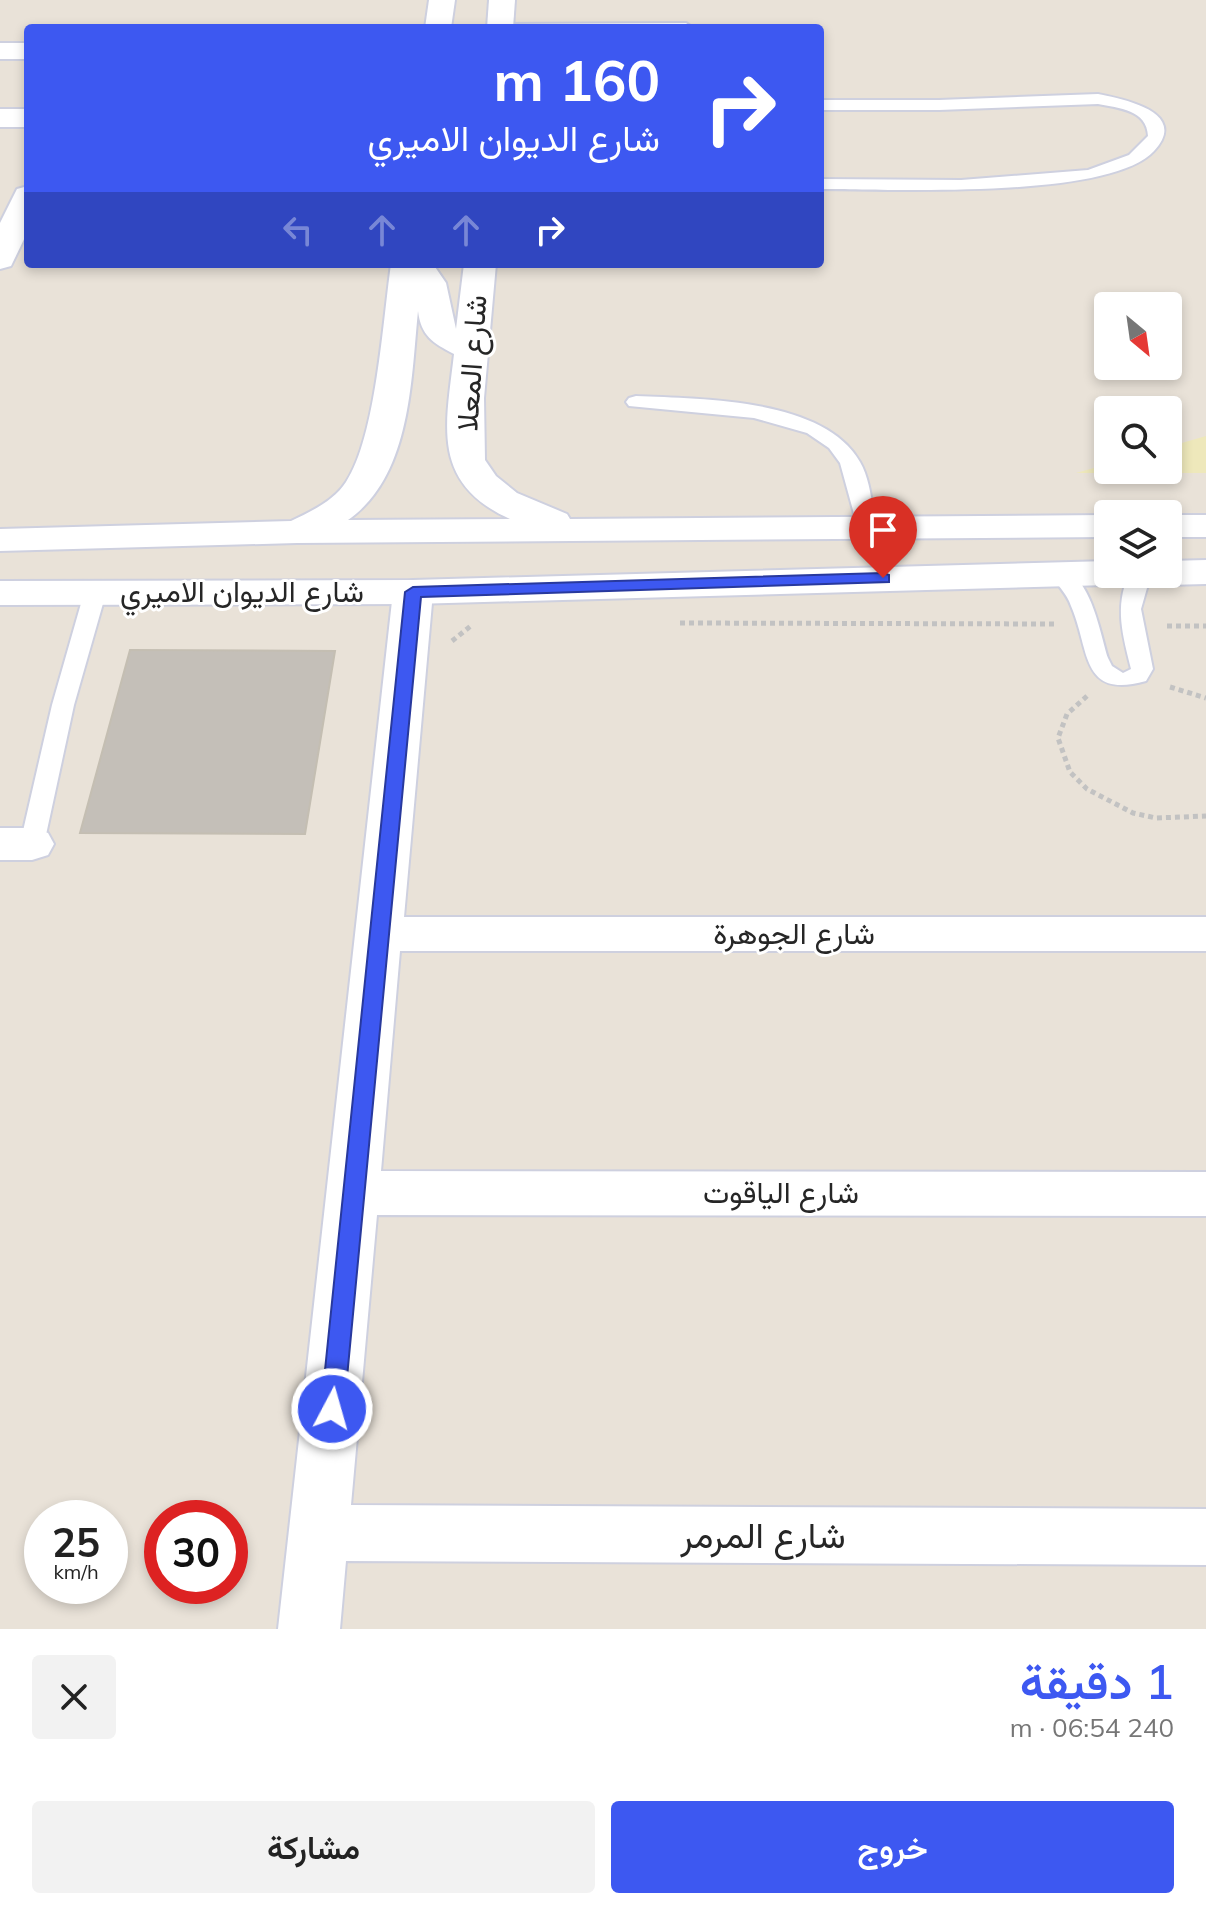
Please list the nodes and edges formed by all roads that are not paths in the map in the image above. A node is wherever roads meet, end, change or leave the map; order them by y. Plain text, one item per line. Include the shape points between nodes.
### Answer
1 (442, 0) edge
2 (502, 0) edge
3 (439, 24) edge
4 (500, 24) edge
5 (0, 51) edge
6 (24, 51) edge
7 (824, 105) edge
8 (0, 118) edge
9 (24, 118) edge
10 (824, 184) edge
11 (24, 207) edge
12 (0, 259) edge
13 (406, 268) edge
14 (418, 268) edge
15 (480, 268) edge
16 (473, 350) junction
17 (636, 402) dead end
18 (1094, 526) edge
19 (1182, 526) edge
20 (1206, 526) edge
21 (866, 528) junction
22 (588, 530) junction
23 (297, 532) junction
24 (0, 540) edge
25 (1206, 572) edge
26 (1094, 573) edge
27 (1182, 573) edge
28 (1060, 574) junction
29 (1134, 588) edge
30 (413, 592) junction
31 (95, 593) junction
32 (1, 598) edge
33 (16, 844) edge
34 (381, 934) junction
35 (1206, 934) edge
36 (355, 1193) junction
37 (1206, 1194) edge
38 (319, 1533) junction
39 (1206, 1537) edge
40 (309, 1629) edge

1 - 3 street
2 - 4 street
5 - 6 street
7 - 10 lane via 1098,99 1145,112 1157,131 1140,157 1089,175 961,185
8 - 9 street
11 - 12 street
13 - 23 street via 379,456 363,486 342,508
14 - 16 street via 433,286 434,318 442,335
15 - 16 street, شارع المعلا
16 - 22 street, شارع المعلا via 466,458 489,493 524,514
17 - 21 lane via 740,411 814,430 837,444 851,462
18 - 21 street, شارع الديوان الاميري
19 - 20 street
21 - 22 street, شارع الديوان الاميري
22 - 23 street, شارع الديوان الاميري
23 - 24 street, شارع الديوان الاميري
25 - 27 street
26 - 28 street, شارع الديوان الاميري
28 - 29 lane via 1083,606 1100,669 1121,680 1138,676 1142,669 1129,614
28 - 30 street, شارع الديوان الاميري
30 - 31 street, شارع الديوان الاميري
30 - 34 street
31 - 32 street, شارع الديوان الاميري
31 - 33 lane
34 - 35 street, شارع الجوهرة
34 - 36 street
36 - 37 street, شارع الياقوت
36 - 38 street
38 - 39 street, شارع المرمر
38 - 40 street

